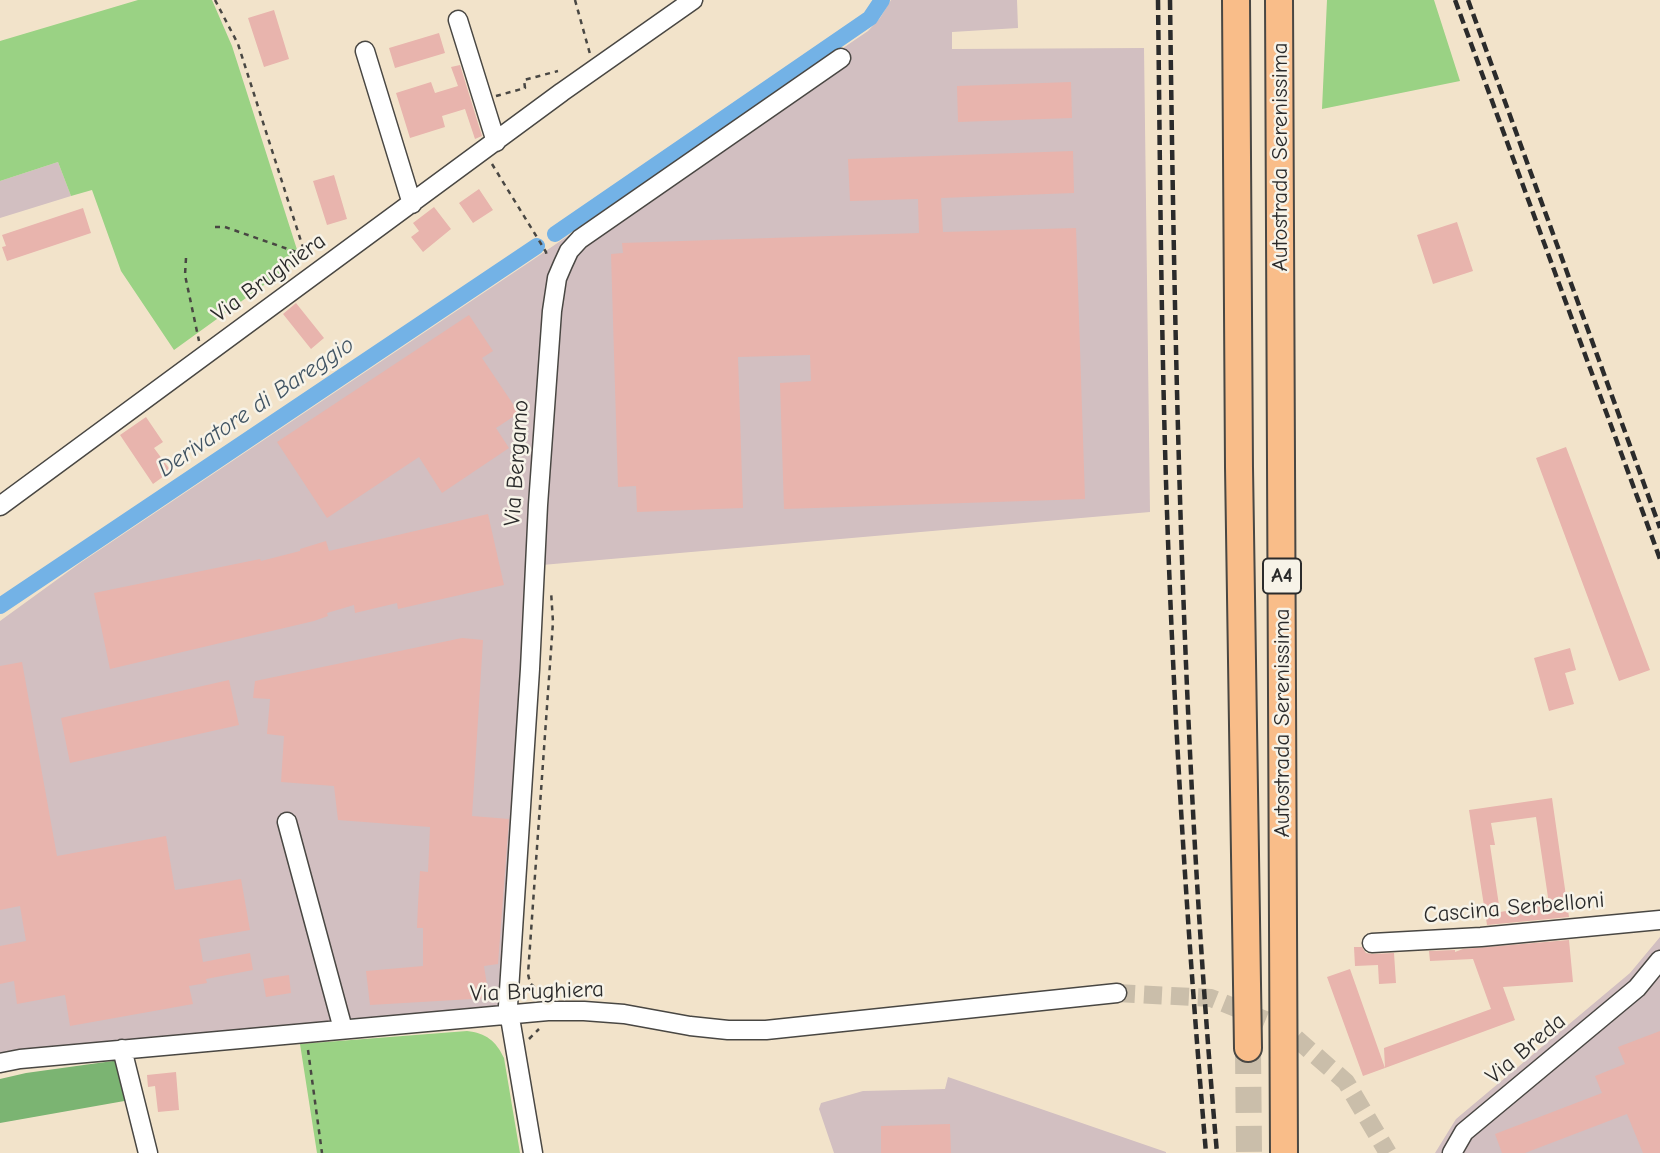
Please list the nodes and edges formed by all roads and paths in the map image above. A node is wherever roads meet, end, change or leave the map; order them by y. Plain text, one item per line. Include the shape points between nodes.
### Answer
1 (215, 0) edge
2 (575, 0) edge
3 (694, 0) edge
4 (1236, 0) edge
5 (1279, 0) edge
6 (458, 20) dead end
7 (365, 51) dead end
8 (841, 58) dead end
9 (594, 69) junction
10 (558, 72) dead end
11 (492, 102) dead end
12 (496, 142) junction
13 (412, 204) junction
14 (215, 227) dead end
15 (305, 255) junction
16 (186, 258) dead end
17 (312, 277) junction
18 (203, 357) junction
19 (0, 506) edge
20 (287, 822) dead end
21 (1660, 920) edge
22 (1372, 943) dead end
23 (1660, 960) edge
24 (1117, 993) tunnel mouth
25 (508, 1014) junction
26 (343, 1029) junction
27 (306, 1032) junction
28 (1248, 1048) tunnel mouth
29 (122, 1049) junction
30 (0, 1063) edge
31 (148, 1153) edge
32 (322, 1153) edge
33 (533, 1153) edge
34 (1284, 1153) edge
35 (1452, 1153) edge

1 - 15 path via 242,54
2 - 9 path
3 - 9 street, Via Brughiera
4 - 28 highway, Autostrada Serenissima / A4
5 - 34 highway, Autostrada Serenissima / A4
6 - 12 street
7 - 13 street
8 - 25 street, Via Bergamo via 580,239 557,278 538,505
9 - 12 street, Via Brughiera
10 - 11 path via 524,80 524,88
12 - 13 street, Via Brughiera
13 - 17 street, Via Brughiera
14 - 15 path
15 - 17 path
16 - 18 path via 185,275
17 - 18 street, Via Brughiera
18 - 19 street, Via Brughiera
20 - 26 street
21 - 22 street, Cascina Serbelloni
23 - 35 street, Via Breda via 1637,988 1464,1132
24 - 25 street, Via Brughiera via 766,1030 690,1027 584,1011
25 - 26 street, Via Brughiera
25 - 33 street, Via Bergamo
26 - 27 street, Via Brughiera
27 - 29 street, Via Brughiera
27 - 32 path
29 - 30 street, Via Brughiera
29 - 31 street

